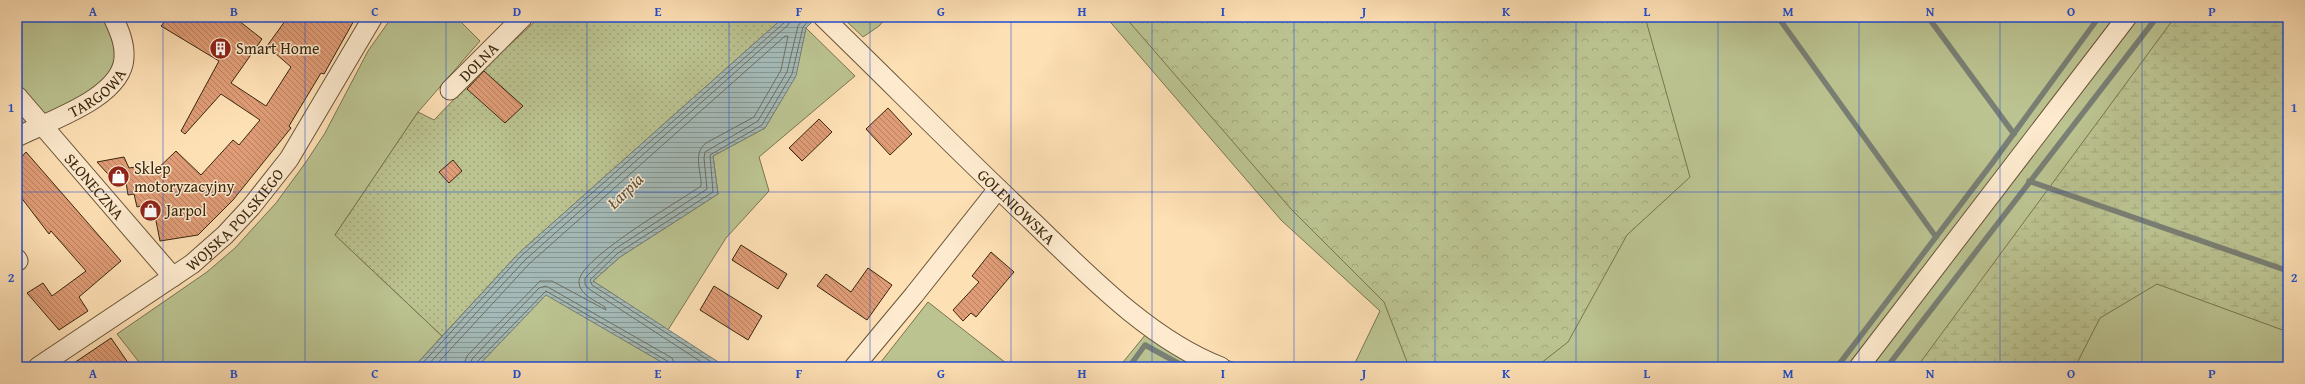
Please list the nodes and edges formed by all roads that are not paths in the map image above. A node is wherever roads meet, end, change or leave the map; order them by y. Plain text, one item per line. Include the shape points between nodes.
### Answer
1 (113, 17) edge
2 (373, 17) edge
3 (523, 17) edge
4 (2127, 17) edge
5 (826, 20) edge
6 (450, 90) dead end
7 (17, 96) edge
8 (41, 125) junction
9 (17, 137) edge
10 (998, 189) junction
11 (173, 277) junction
12 (38, 367) edge
13 (854, 367) edge
14 (1222, 367) edge
15 (1858, 367) edge

1 - 8 street, TARGOWA via 123,41 124,59 120,74 98,98
2 - 11 street, WOJSKA POLSKIEGO via 309,127 278,172 225,235
3 - 6 street, DOLNA
4 - 15 street
5 - 10 street, GOLENIOWSKA
7 - 8 street, SŁONECZNA
8 - 9 street, TARGOWA
8 - 11 street, SŁONECZNA
10 - 13 street
10 - 14 street, GOLENIOWSKA via 1128,309 1174,343
11 - 12 street, WOJSKA POLSKIEGO

